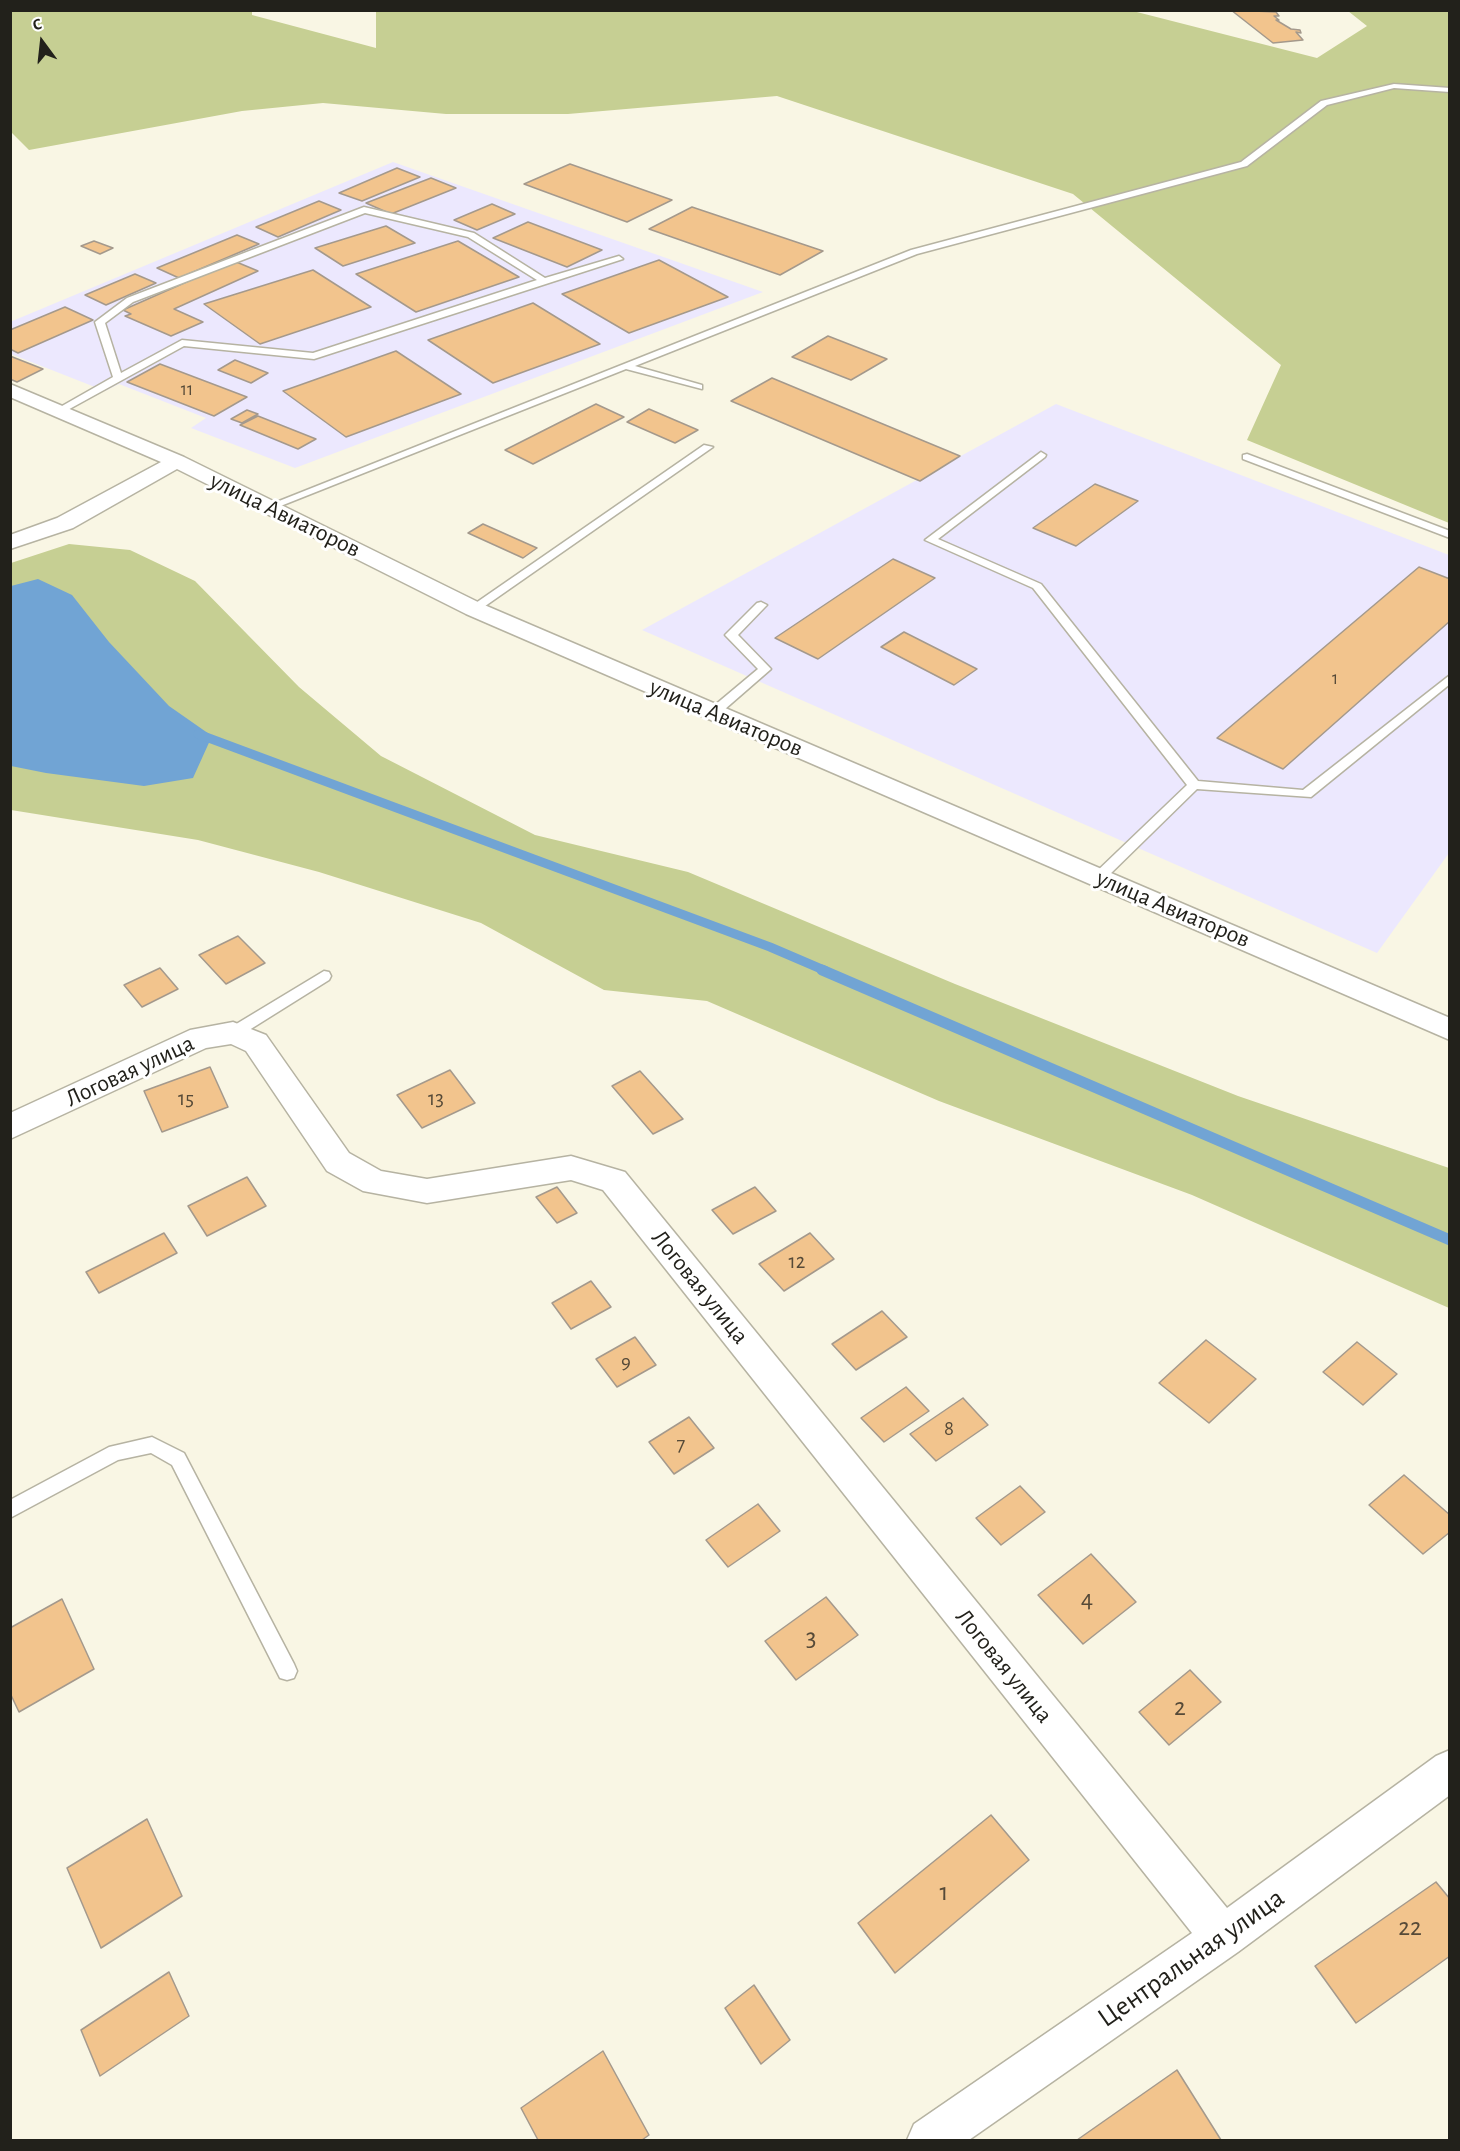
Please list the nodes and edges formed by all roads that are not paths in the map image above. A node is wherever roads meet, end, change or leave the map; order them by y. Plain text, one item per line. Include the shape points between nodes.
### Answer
1 (1449, 90) edge
2 (619, 259) dead end
3 (544, 281) junction
4 (626, 366) junction
5 (118, 378) junction
6 (699, 387) dead end
7 (10, 390) edge
8 (60, 410) junction
9 (708, 447) dead end
10 (1041, 455) dead end
11 (1247, 457) dead end
12 (177, 461) junction
13 (269, 507) junction
14 (1449, 535) edge
15 (10, 543) edge
16 (760, 605) dead end
17 (474, 609) junction
18 (1449, 678) edge
19 (713, 713) junction
20 (1194, 785) junction
21 (1099, 878) junction
22 (324, 976) dead end
23 (1449, 1030) edge
24 (233, 1033) junction
25 (10, 1127) edge
26 (10, 1510) edge
27 (286, 1671) dead end
28 (1449, 1770) edge
29 (1223, 1937) junction
30 (930, 2140) edge

1 - 4 lane via 1394,86 1324,103 1244,164 914,252
2 - 3 lane
3 - 5 lane via 314,356 182,343
3 - 5 lane via 471,235 364,210 130,300 100,322
4 - 6 lane
4 - 13 lane
5 - 8 lane
7 - 8 street, улица Авиаторов
8 - 12 street, улица Авиаторов
9 - 17 lane
10 - 20 lane via 930,540 1037,586
11 - 14 lane
12 - 13 street, улица Авиаторов
12 - 15 street via 65,523
13 - 17 street, улица Авиаторов
16 - 19 lane via 731,634 765,669
17 - 19 street, улица Авиаторов
18 - 20 lane via 1306,794
19 - 21 street, улица Авиаторов
20 - 21 lane
21 - 23 street, улица Авиаторов
22 - 24 lane
24 - 25 street, Логовая улица via 200,1038
24 - 29 street, Логовая улица via 256,1043 338,1162 374,1182 427,1191 572,1168 614,1182
26 - 27 lane via 115,1453 152,1445 178,1460
28 - 29 street, Центральная улица
29 - 30 street, Центральная улица

